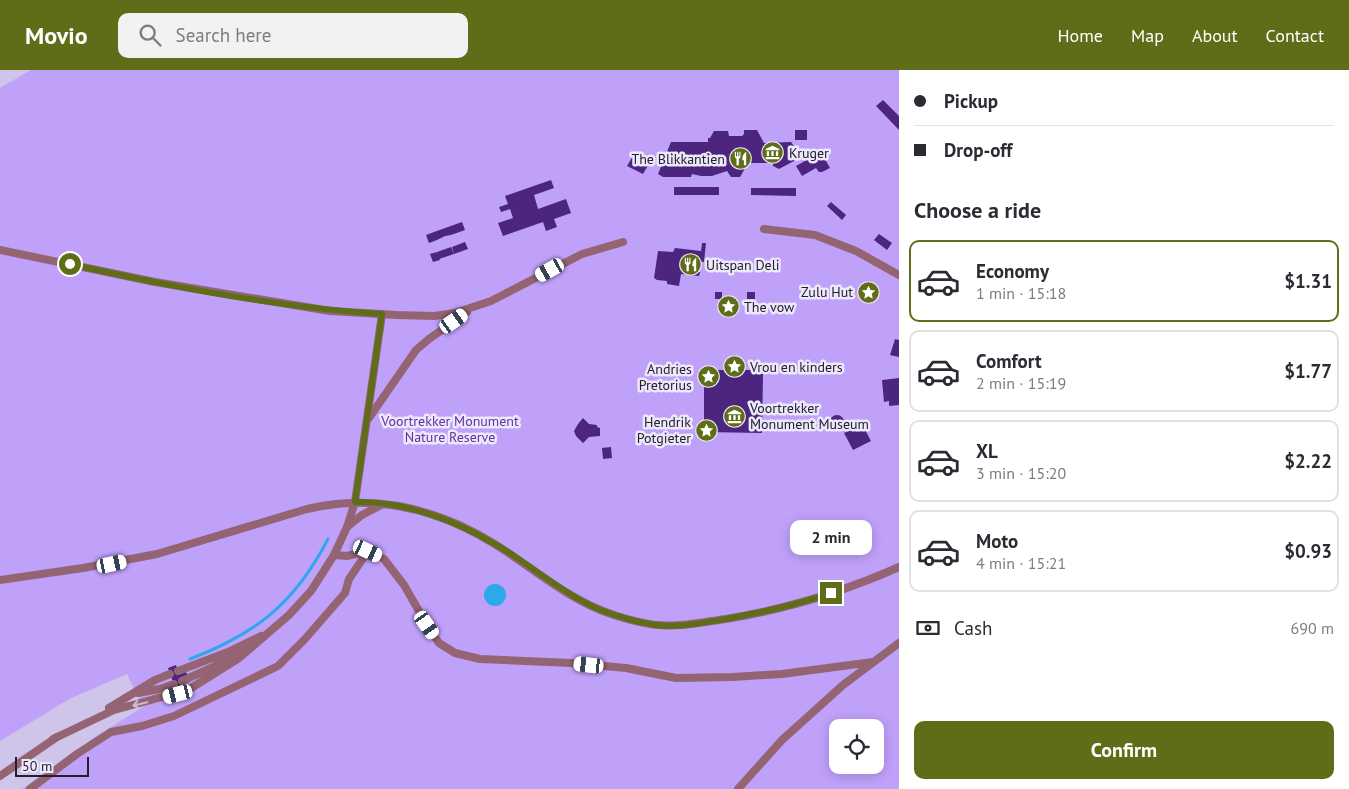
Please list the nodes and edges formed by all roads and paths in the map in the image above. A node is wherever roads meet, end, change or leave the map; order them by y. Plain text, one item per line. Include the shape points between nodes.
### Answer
1 (764, 228) dead end
2 (623, 242) dead end
3 (0, 250) edge
4 (899, 275) edge
5 (477, 307) junction
6 (382, 314) junction
7 (366, 430) junction
8 (355, 502) junction
9 (383, 504) junction
10 (346, 527) junction
11 (368, 551) junction
12 (334, 555) junction
13 (899, 566) edge
14 (0, 580) edge
15 (272, 630) junction
16 (899, 643) edge
17 (873, 662) junction
18 (178, 671) dead end
19 (170, 674) dead end
20 (182, 681) dead end
21 (174, 684) dead end
22 (136, 693) junction
23 (54, 739) junction
24 (0, 776) edge
25 (30, 789) edge
26 (738, 789) edge

1 - 4 street via 815,235 856,251
2 - 5 street via 578,256
3 - 6 street via 155,282 330,311
5 - 6 street via 434,316
5 - 7 street via 416,350 372,413
6 - 7 street
7 - 8 street
8 - 9 street
8 - 10 street
8 - 14 street via 326,504 157,554
9 - 10 street
9 - 13 street via 429,513 459,524 509,552 584,602 611,614 656,625 688,624 774,611
10 - 12 street
11 - 12 street via 347,556
11 - 17 street via 384,559 440,643 455,653 480,660 626,668 676,678 782,674
11 - 25 street via 349,579 345,593 278,666 174,716 112,732
12 - 15 street via 311,591
15 - 18 street via 228,652
15 - 20 street via 213,667
15 -> 23 street via 239,658 188,690 114,710
16 - 17 street
17 - 26 street via 782,740
19 - 22 street
21 - 22 street
22 - 23 street
23 - 24 street

